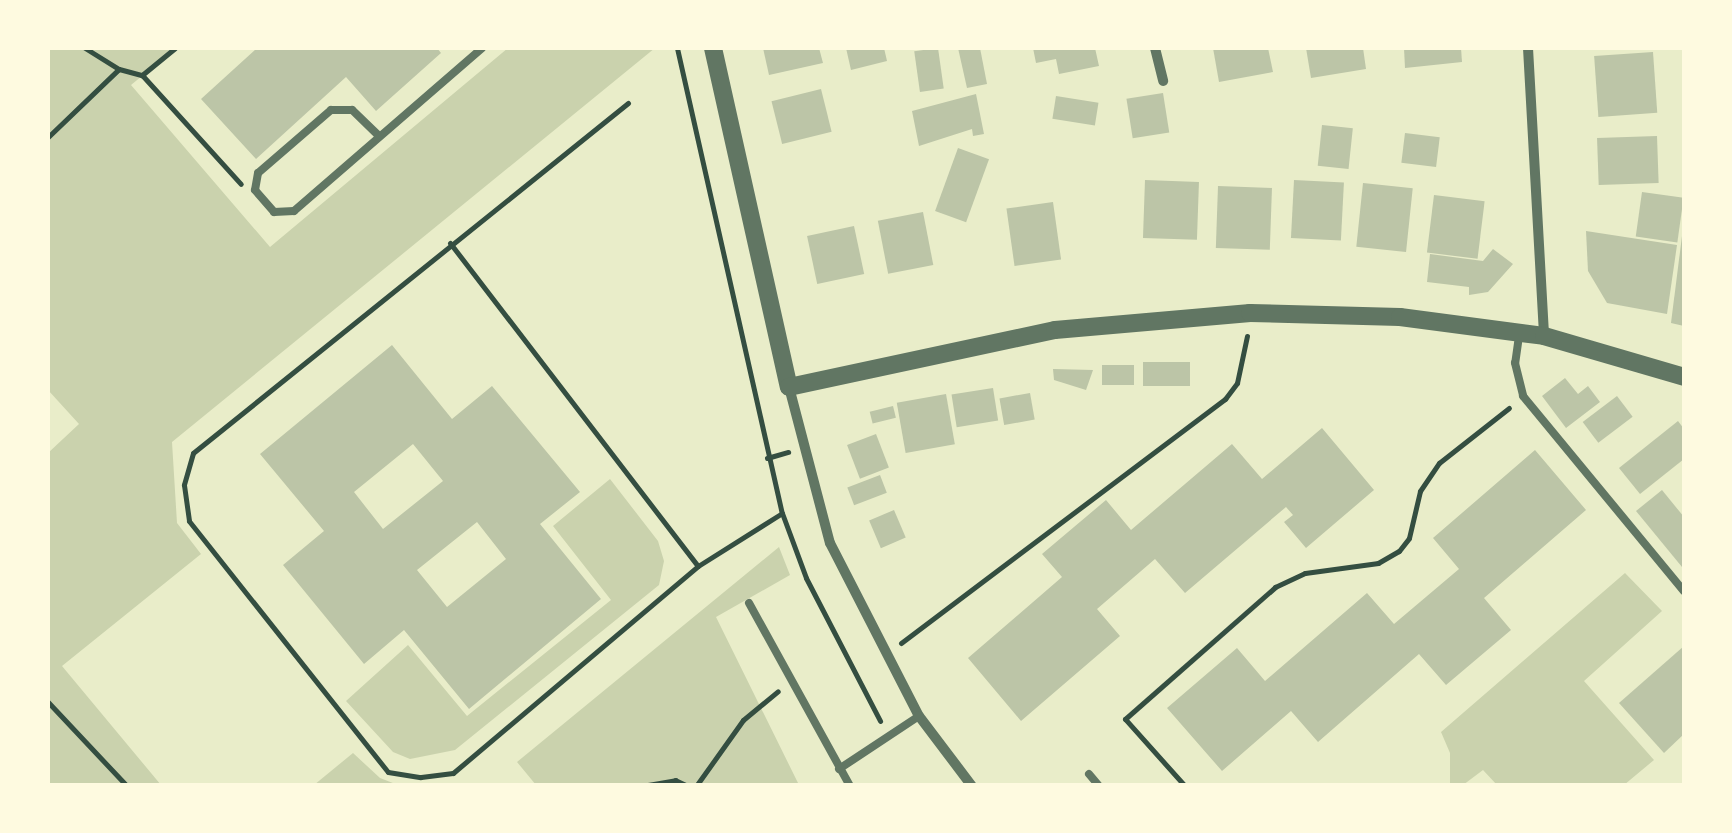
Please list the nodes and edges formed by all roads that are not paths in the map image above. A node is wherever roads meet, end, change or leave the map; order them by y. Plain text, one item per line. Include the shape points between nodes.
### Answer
1 (482, 48) edge
2 (713, 48) edge
3 (1156, 48) edge
4 (1528, 48) edge
5 (1163, 82) dead end
6 (378, 135) junction
7 (1519, 332) junction
8 (1544, 336) junction
9 (1684, 377) edge
10 (789, 386) junction
11 (1684, 592) edge
12 (749, 603) dead end
13 (918, 716) junction
14 (839, 769) junction
15 (1089, 774) dead end
16 (850, 786) edge
17 (972, 786) edge
18 (1099, 786) edge

1 - 6 lane
2 - 10 street
3 - 5 street
4 - 8 street
6 - 6 lane via 289,214 274,212 255,186 258,173 331,110 352,110
7 - 8 street
7 - 10 street via 1400,317 1250,313 1072,327
7 - 11 lane via 1515,363 1523,396
8 - 9 street
10 - 13 street via 830,543
12 - 14 lane
13 - 14 lane
13 - 17 street
14 - 16 lane
15 - 18 lane

